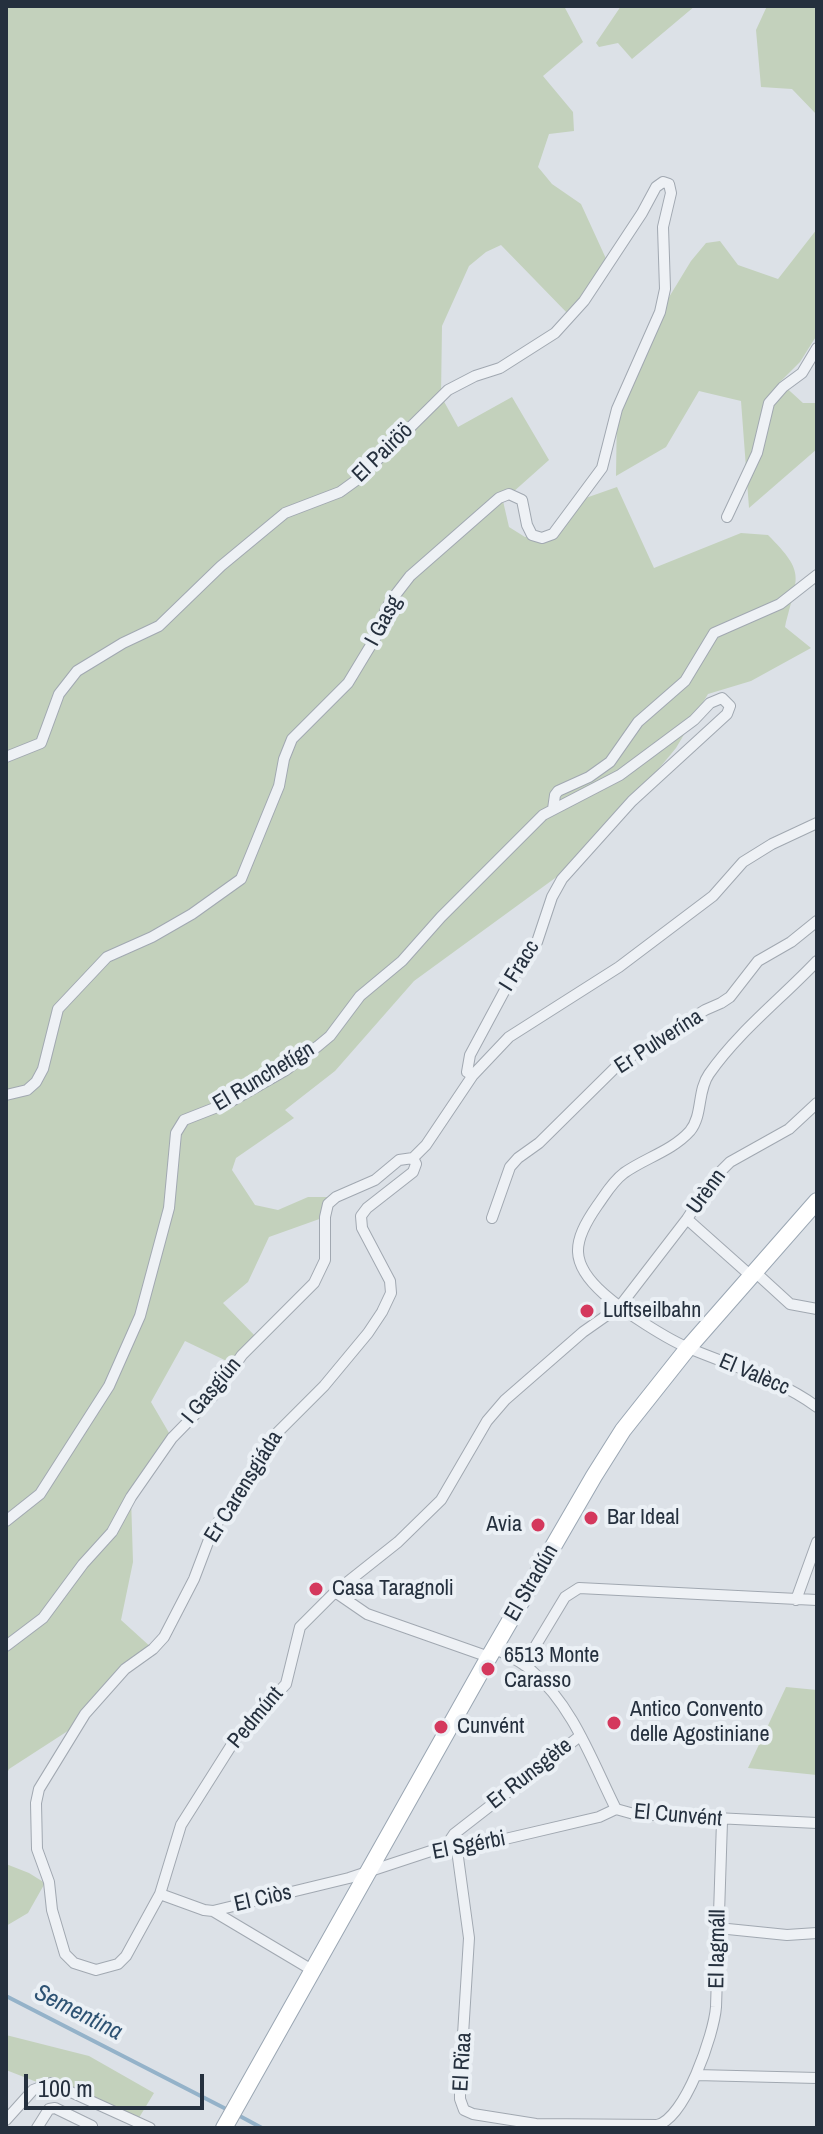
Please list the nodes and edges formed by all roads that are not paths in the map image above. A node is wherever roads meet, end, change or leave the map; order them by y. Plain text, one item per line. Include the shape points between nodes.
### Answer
1 (666, 182) joint
2 (817, 348) edge
3 (727, 517) dead end
4 (817, 575) edge
5 (6, 757) edge
6 (553, 809) junction
7 (817, 823) edge
8 (817, 921) edge
9 (817, 961) edge
10 (473, 1075) junction
11 (6, 1095) edge
12 (817, 1103) edge
13 (413, 1158) junction
14 (817, 1201) edge
15 (492, 1218) dead end
16 (687, 1219) junction
17 (753, 1274) junction
18 (620, 1306) junction
19 (817, 1309) edge
20 (688, 1348) junction
21 (817, 1407) edge
22 (6, 1521) edge
23 (817, 1542) edge
24 (335, 1592) junction
25 (796, 1600) junction
26 (817, 1600) edge
27 (6, 1646) edge
28 (492, 1652) junction
29 (524, 1665) junction
30 (580, 1736) junction
31 (616, 1809) junction
32 (722, 1821) junction
33 (817, 1823) edge
34 (36, 1839) joint
35 (446, 1846) junction
36 (457, 1850) junction
37 (368, 1872) junction
38 (160, 1894) junction
39 (213, 1911) junction
40 (718, 1928) junction
41 (817, 1933) edge
42 (312, 1970) junction
43 (696, 2075) junction
44 (817, 2078) edge
45 (96, 2103) junction
46 (6, 2120) edge
47 (92, 2127) edge
48 (37, 2128) edge
49 (150, 2128) edge
50 (224, 2128) edge

1 - 5 street, El Pairöö via 656,187 584,301 555,333 500,368 448,390 358,479 340,492 285,513 159,626 77,671 59,694 41,743
1 - 11 street, I Gasg via 671,193 663,220 664,300 617,409 602,468 589,488 556,532 542,538 529,531 522,500 509,494 499,498 410,576 386,609 348,683 292,739 241,879 165,930 107,957 58,1009 36,1082
2 - 3 street via 802,373 769,403 757,453
4 - 6 street via 780,604 714,633 685,681 638,722 610,762 558,791
6 - 10 street, I Fracc via 620,775 715,699 729,703 724,718 632,801 562,879 537,942 470,1055 467,1072
6 - 22 street, El Runchetígn via 402,961 360,996 330,1036 286,1070 179,1126 169,1208 140,1316 109,1386 40,1494
7 - 10 street, I Fracc via 743,862 713,896 619,967 509,1037
8 - 15 street, Er Pulverína via 758,961 730,997 619,1064 510,1167
9 - 18 street via 727,1049 703,1084 690,1131 620,1176 585,1224 577,1245 580,1265
10 - 13 street, Er Carensgiáda
12 - 16 street, Urènn via 789,1129 730,1162
13 - 27 street, I Gasgiún via 399,1160 375,1180 328,1204 325,1260 314,1283 242,1355 213,1396 172,1438 112,1532 43,1618
13 - 34 street, Er Carensgiáda via 413,1172 361,1216 390,1281 382,1312 324,1386 275,1435 213,1529 164,1637 125,1669 77,1725 39,1789
14 - 17 main road, El Stradún
16 - 17 street
16 - 18 street, Urènn
17 - 19 street via 790,1304
17 - 20 main road, El Stradún
18 - 20 street
18 - 24 street, Pedmúnt via 505,1400 441,1500
20 - 21 street, El Valècc via 776,1382
20 - 28 main road, El Stradún via 609,1453
23 - 25 street
24 - 28 street, El Cunvént via 367,1614
24 - 38 street, Pedmúnt via 300,1627 286,1684 236,1738 181,1825
25 - 26 street
25 - 29 street via 579,1588 565,1597
28 - 29 street, El Cunvént
28 - 37 main road, El Stradún
29 - 30 street, El Cunvént via 560,1701
30 - 31 street, El Cunvént
30 - 35 street, Er Runsgète via 454,1834
31 - 32 street, El Cunvént
31 - 36 street, El Sgérbi via 575,1824
32 - 33 street, El Cunvént
32 - 40 street, El Iagmáll
34 - 38 street, Pedmúnt via 61,1946 69,1960 82,1967 103,1970 121,1961
35 - 36 street, El Sgérbi
35 - 37 street, El Sgérbi
36 - 43 street, El Rïaa via 469,1938 460,2083 464,2110 536,2124 661,2124
37 - 39 street, El Ciòs
37 - 42 main road, El Stradún
38 - 39 street, El Ciòs
39 - 42 street
40 - 41 street
40 - 43 street, El Iagmáll via 715,2020
42 - 50 main road, El Stradún
43 - 44 street
45 - 46 street via 44,2084
45 - 47 street
45 - 49 street
47 - 48 street via 55,2108

